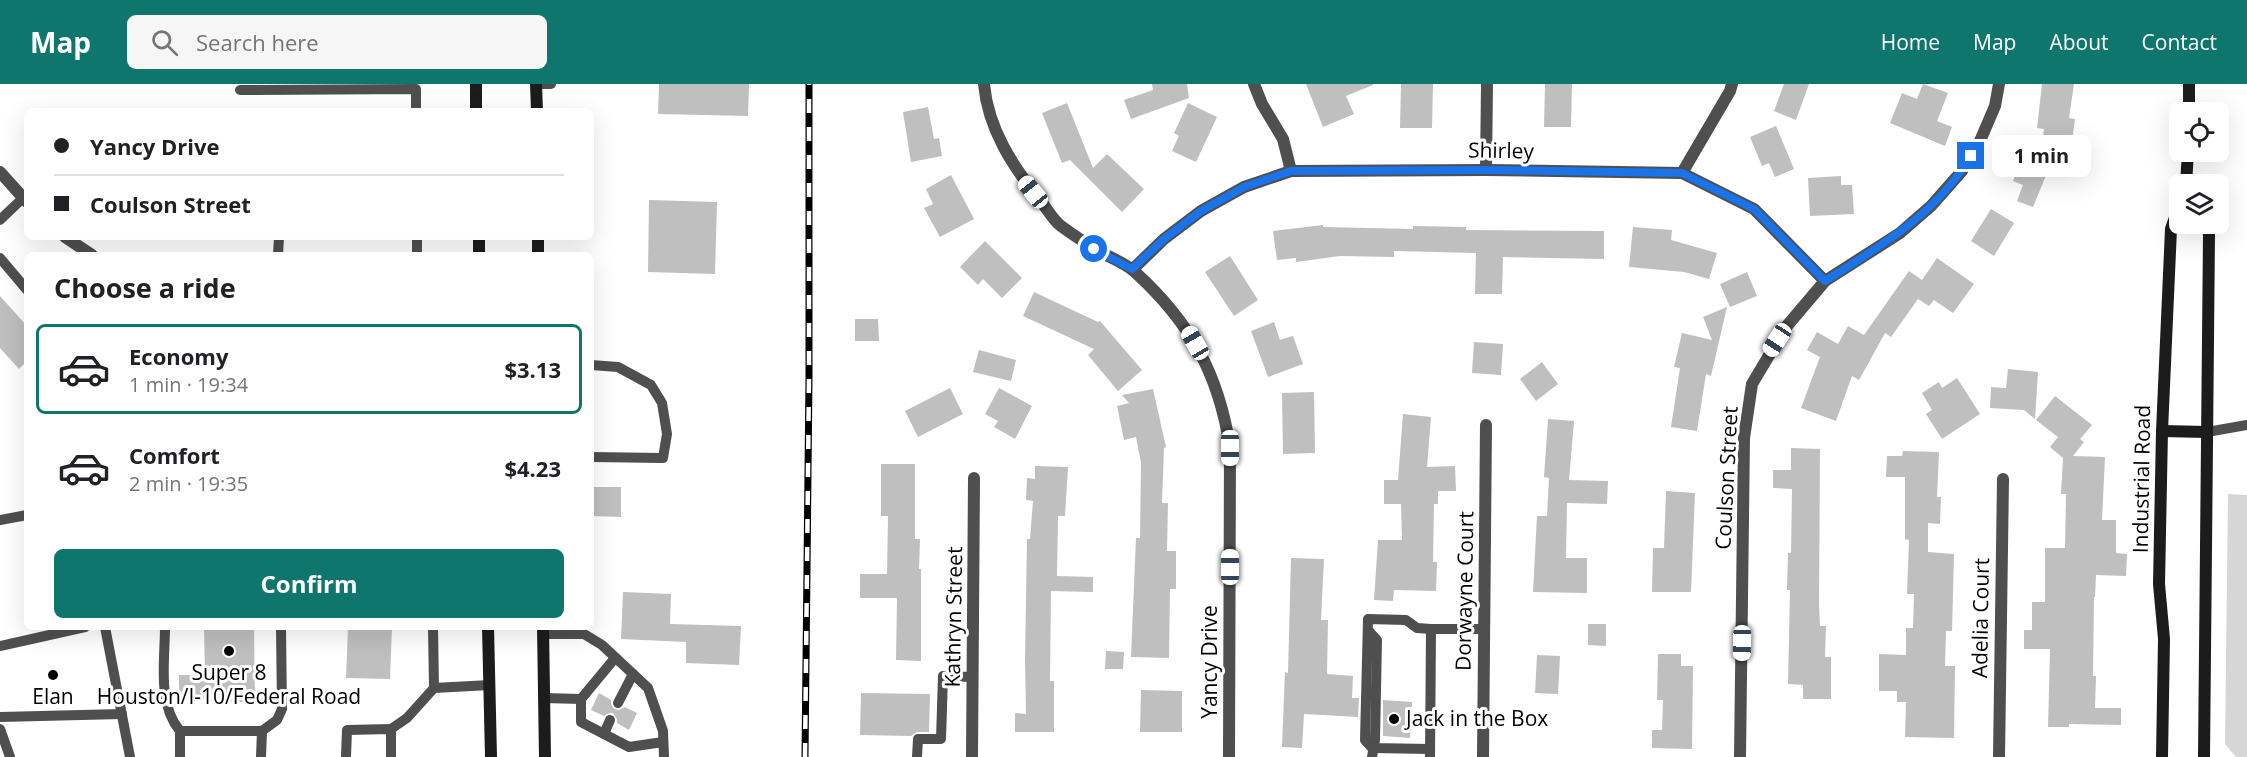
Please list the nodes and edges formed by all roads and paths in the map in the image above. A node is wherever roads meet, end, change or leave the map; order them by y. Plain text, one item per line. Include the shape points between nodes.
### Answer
1 (476, 84) edge
2 (536, 84) edge
3 (550, 84) edge
4 (984, 84) edge
5 (1254, 84) edge
6 (1487, 84) edge
7 (1732, 84) edge
8 (1999, 84) edge
9 (2189, 84) edge
10 (240, 90) dead end
11 (2188, 102) edge
12 (416, 108) edge
13 (476, 108) edge
14 (537, 108) edge
15 (1486, 170) junction
16 (1291, 171) junction
17 (0, 172) edge
18 (1682, 173) junction
19 (24, 199) edge
20 (24, 201) edge
21 (0, 220) edge
22 (2171, 234) edge
23 (2209, 234) edge
24 (70, 240) edge
25 (88, 252) edge
26 (0, 258) edge
27 (1132, 269) junction
28 (1825, 281) junction
29 (24, 286) edge
30 (594, 365) edge
31 (1486, 425) dead end
32 (2247, 425) edge
33 (2162, 431) junction
34 (2207, 432) junction
35 (594, 457) edge
36 (974, 478) dead end
37 (2003, 479) dead end
38 (24, 515) edge
39 (0, 520) edge
40 (1484, 628) junction
41 (1431, 629) junction
42 (71, 630) edge
43 (106, 630) edge
44 (165, 630) edge
45 (281, 630) edge
46 (433, 630) edge
47 (488, 630) edge
48 (543, 631) edge
49 (0, 645) edge
50 (615, 658) junction
51 (633, 674) junction
52 (972, 677) junction
53 (490, 685) junction
54 (434, 688) junction
55 (544, 698) junction
56 (581, 699) junction
57 (618, 703) dead end
58 (122, 714) junction
59 (0, 717) edge
60 (610, 720) dead end
61 (0, 729) edge
62 (391, 729) junction
63 (180, 731) junction
64 (262, 731) junction
65 (604, 734) junction
66 (663, 742) junction
67 (1372, 752) edge
68 (1430, 753) edge
69 (10, 757) edge
70 (130, 757) edge
71 (180, 757) edge
72 (261, 757) edge
73 (346, 757) edge
74 (391, 757) edge
75 (491, 757) edge
76 (545, 757) edge
77 (664, 757) edge
78 (918, 757) edge
79 (972, 757) edge
80 (1229, 757) edge
81 (1483, 757) edge
82 (1740, 757) edge
83 (1999, 757) edge
84 (2162, 757) edge
85 (2204, 757) edge

1 - 13 street
2 - 3 lane
2 - 14 street
4 - 27 street, Yancy Drive via 992,122 1020,176 1059,224
5 - 16 street via 1283,139
6 - 15 street
7 - 18 street
8 - 28 street, Coulson Street via 1995,106 1962,171 1900,233
9 - 11 street
10 - 12 lane via 416,89
15 - 16 street, Shirley
15 - 18 street, Shirley
16 - 27 street, Shirley via 1244,187 1201,211
17 - 19 street
18 - 28 street, Shirley via 1754,209
20 - 21 lane
22 - 33 street, Industrial Road
23 - 34 street
24 - 25 street
26 - 29 lane
27 - 80 street, Yancy Drive via 1189,332 1212,375 1226,423 1230,448
28 - 82 street, Coulson Street via 1786,327 1752,384 1744,438
30 - 35 lane via 618,367 651,385 662,403 668,434 663,458
31 - 40 street, Dorwayne Court
32 - 34 lane
33 - 34 street
33 - 84 street, Industrial Road
34 - 85 street
36 - 52 street, Kathryn Street
37 - 83 street, Adelia Court
38 - 39 lane
40 - 41 lane
40 - 81 street, Dorwayne Court
41 - 67 lane via 1417,628 1406,620 1368,624 1365,740
41 - 68 lane
42 - 49 lane
43 - 58 lane
44 - 63 lane via 166,698 169,715
45 - 64 lane via 282,709 278,720
46 - 54 lane
47 - 53 street
48 - 50 lane via 584,634
48 - 55 street
50 - 51 lane
50 - 56 lane
51 - 57 lane
51 - 66 lane via 648,688
52 - 78 lane via 943,676 941,739 918,739
52 - 79 street, Kathryn Street
53 - 54 lane
53 - 75 street
54 - 62 lane via 407,718
55 - 56 lane
55 - 76 street
56 - 65 lane via 581,722
58 - 59 lane
58 - 70 lane
60 - 65 lane
61 - 69 lane
62 - 73 lane via 347,730
62 - 74 lane
63 - 64 lane
63 - 71 lane
64 - 72 lane
65 - 66 lane via 629,747
66 - 77 lane
67 - 68 lane

